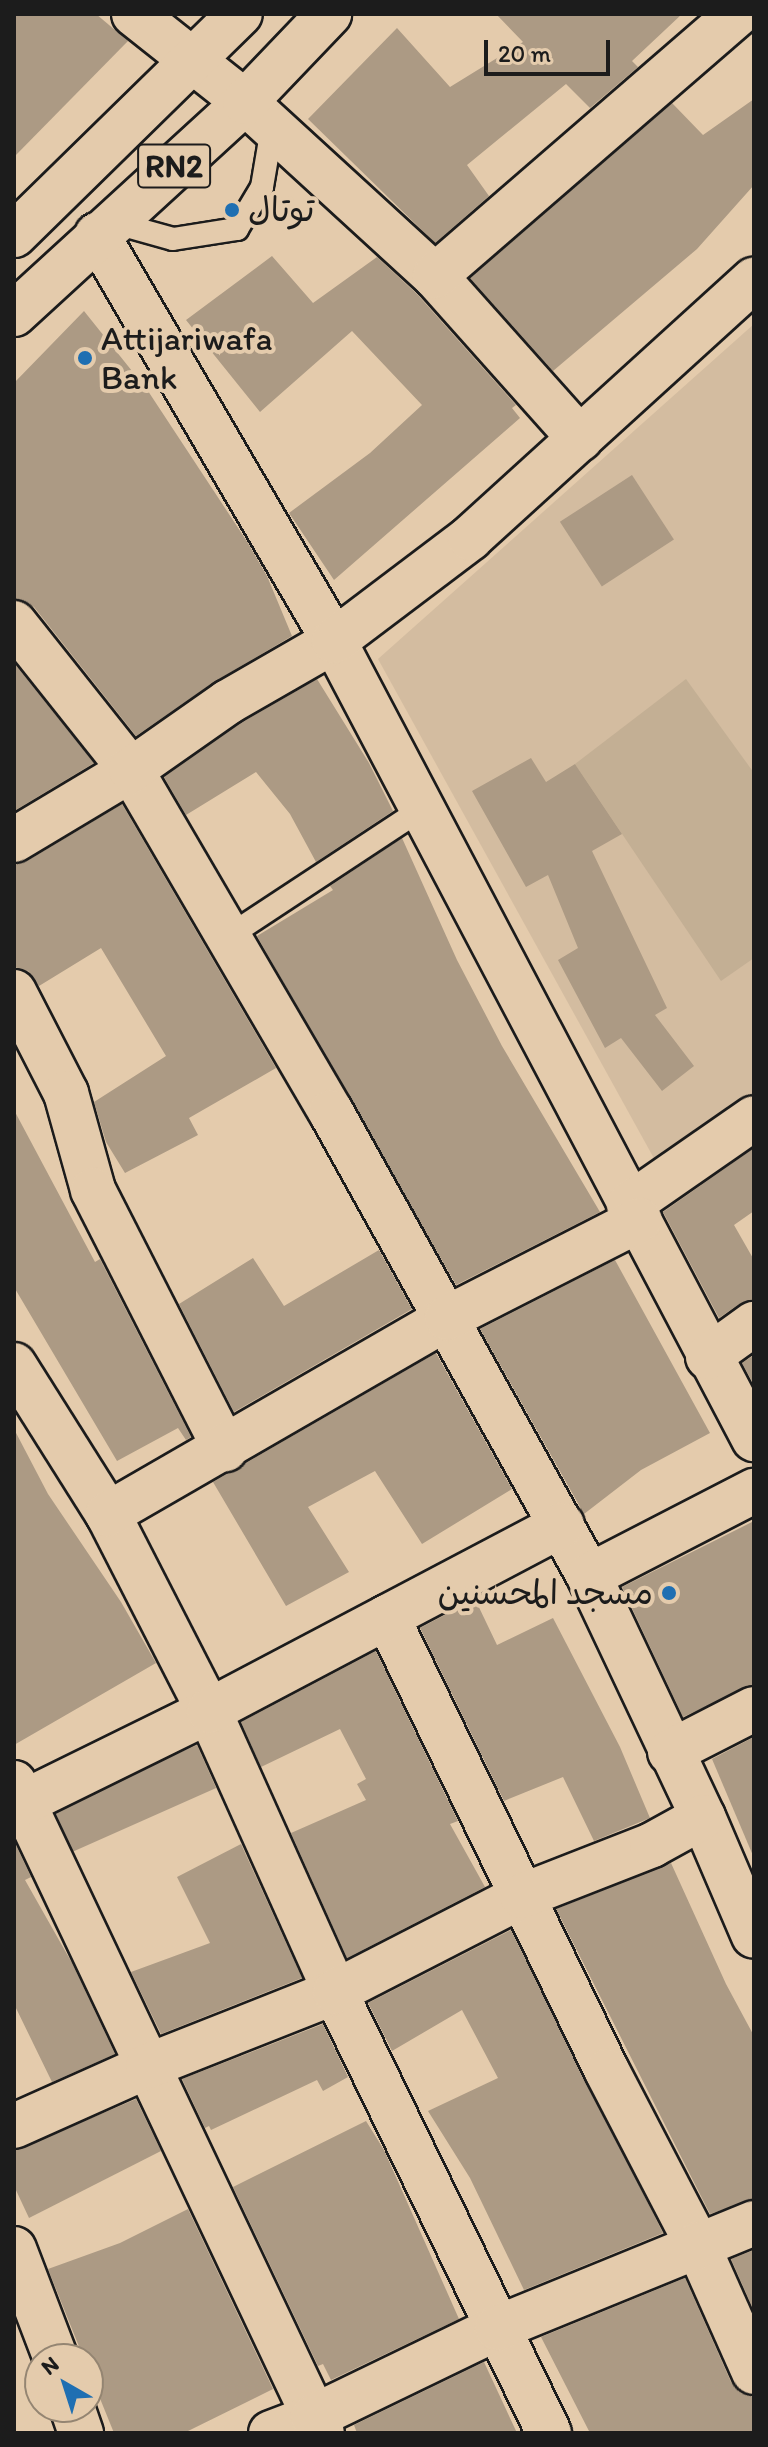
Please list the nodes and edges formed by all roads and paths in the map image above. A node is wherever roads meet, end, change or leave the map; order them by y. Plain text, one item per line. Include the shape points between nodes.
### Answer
1 (134, 14) edge
2 (240, 14) edge
3 (329, 14) edge
4 (737, 14) edge
5 (194, 60) junction
6 (258, 115) junction
7 (104, 229) junction
8 (14, 235) edge
9 (435, 276) junction
10 (754, 280) edge
11 (17, 306) edge
12 (580, 439) junction
13 (14, 623) edge
14 (334, 641) junction
15 (131, 770) junction
16 (420, 810) junction
17 (14, 840) edge
18 (229, 936) junction
19 (14, 992) edge
20 (754, 1118) edge
21 (634, 1213) junction
22 (447, 1318) junction
23 (754, 1324) edge
24 (708, 1357) junction
25 (14, 1365) edge
26 (754, 1439) edge
27 (225, 1449) junction
28 (754, 1491) edge
29 (108, 1514) junction
30 (562, 1525) junction
31 (589, 1576) junction
32 (387, 1617) junction
33 (754, 1709) edge
34 (209, 1711) junction
35 (670, 1752) junction
36 (18, 1798) edge
37 (703, 1817) junction
38 (522, 1896) junction
39 (754, 1936) edge
40 (335, 1992) junction
41 (148, 2066) junction
42 (14, 2126) edge
43 (754, 2223) edge
44 (697, 2244) junction
45 (18, 2268) edge
46 (497, 2328) junction
47 (49, 2343) edge
48 (754, 2372) edge
49 (317, 2425) edge
50 (271, 2433) edge
51 (549, 2433) edge

1 - 5 street
2 - 5 street, RN2
3 - 6 street, RN2
4 - 9 street
5 - 6 street
5 - 8 street, RN2
6 - 7 street, RN2
6 - 7 lane via 262,187 237,229 173,239
6 - 9 street
7 - 11 street, RN2
7 - 14 street
9 - 12 street
10 - 12 street
12 - 14 street via 470,538
13 - 15 street
14 - 15 street via 228,702
14 - 16 street
15 - 17 street
15 - 18 street
16 - 18 lane
16 - 21 street
18 - 22 street
19 - 27 street via 66,1093 93,1190
20 - 21 street
21 - 22 street
21 - 24 street
22 - 27 street
22 - 30 street
23 - 24 street
24 - 26 street
25 - 29 street
27 - 29 street
28 - 31 street
29 - 34 street
30 - 31 street
30 - 32 street
31 - 35 street
32 - 34 street
32 - 38 street
33 - 35 street
34 - 36 street
34 - 40 street
35 - 37 street
36 - 41 street
37 - 38 street via 652,1845
37 - 39 street
38 - 40 street
38 - 44 street
40 - 41 street
40 - 46 street
41 - 42 street
41 - 49 street
43 - 44 street
44 - 46 street
44 - 48 street
45 - 47 street
46 - 49 street
46 - 51 street
49 - 50 street

